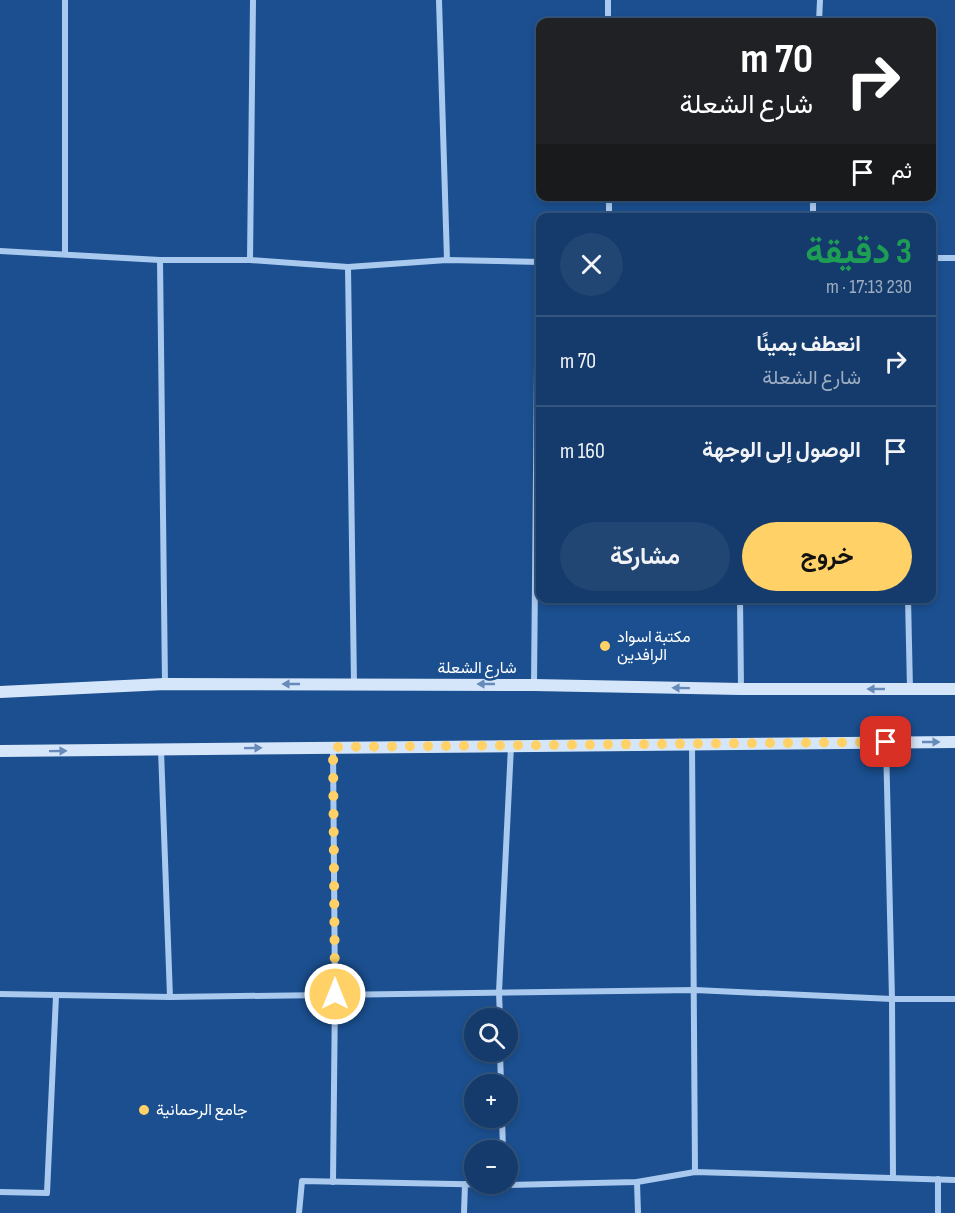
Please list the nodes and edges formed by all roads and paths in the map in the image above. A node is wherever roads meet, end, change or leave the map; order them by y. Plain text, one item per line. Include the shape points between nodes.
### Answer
1 (65, 0) edge
2 (253, 0) edge
3 (439, 0) edge
4 (608, 0) edge
5 (820, 0) edge
6 (608, 18) edge
7 (819, 18) edge
8 (0, 251) edge
9 (65, 254) junction
10 (936, 258) edge
11 (955, 258) edge
12 (160, 260) junction
13 (250, 260) junction
14 (447, 260) junction
15 (536, 262) edge
16 (348, 267) junction
17 (536, 516) edge
18 (740, 603) edge
19 (908, 603) edge
20 (165, 684) junction
21 (354, 684) junction
22 (534, 685) junction
23 (741, 689) junction
24 (910, 689) junction
25 (955, 689) edge
26 (0, 692) edge
27 (886, 742) junction
28 (955, 742) edge
29 (692, 744) junction
30 (511, 746) junction
31 (333, 747) junction
32 (161, 749) junction
33 (0, 751) edge
34 (695, 990) junction
35 (499, 992) junction
36 (0, 994) edge
37 (335, 994) junction
38 (56, 996) junction
39 (170, 997) junction
40 (892, 999) junction
41 (955, 999) edge
42 (500, 1008) edge
43 (695, 1172) junction
44 (893, 1177) junction
45 (938, 1179) junction
46 (955, 1180) edge
47 (333, 1182) junction
48 (637, 1182) junction
49 (464, 1184) edge
50 (518, 1184) edge
51 (0, 1192) edge
52 (465, 1194) edge
53 (299, 1213) edge
54 (464, 1213) edge
55 (638, 1213) edge
56 (938, 1213) edge

1 - 9 street
2 - 13 street
3 - 14 street
4 - 6 street
5 - 7 street
8 - 9 street
9 - 12 street
10 - 11 street
12 - 13 street
12 - 20 street
13 - 16 street
14 - 15 street
14 - 16 street
16 - 21 street
17 - 22 street
18 - 23 street
19 - 24 street
21 -> 20 main road, شارع الشعلة
20 - 26 main road, شارع الشعلة
22 -> 21 main road, شارع الشعلة
23 -> 22 main road, شارع الشعلة
24 -> 23 main road, شارع الشعلة
24 - 25 main road, شارع الشعلة
27 -> 28 main road
27 - 29 main road
27 - 40 street
29 - 30 main road
29 - 34 street
30 - 31 main road
30 - 35 street
32 -> 31 main road
31 - 37 street
33 -> 32 main road
32 - 39 street
34 - 35 street
34 - 40 street
34 - 43 street
35 - 37 street
35 - 42 street
36 - 38 street
37 - 39 street
37 - 47 street
38 - 39 street
38 - 51 street via 47,1193
40 - 41 street
40 - 44 street
43 - 44 street
43 - 48 street
44 - 45 street
45 - 46 street
45 - 56 street
47 - 49 street
47 - 53 street via 302,1181
48 - 50 street
48 - 55 street
52 - 54 street

